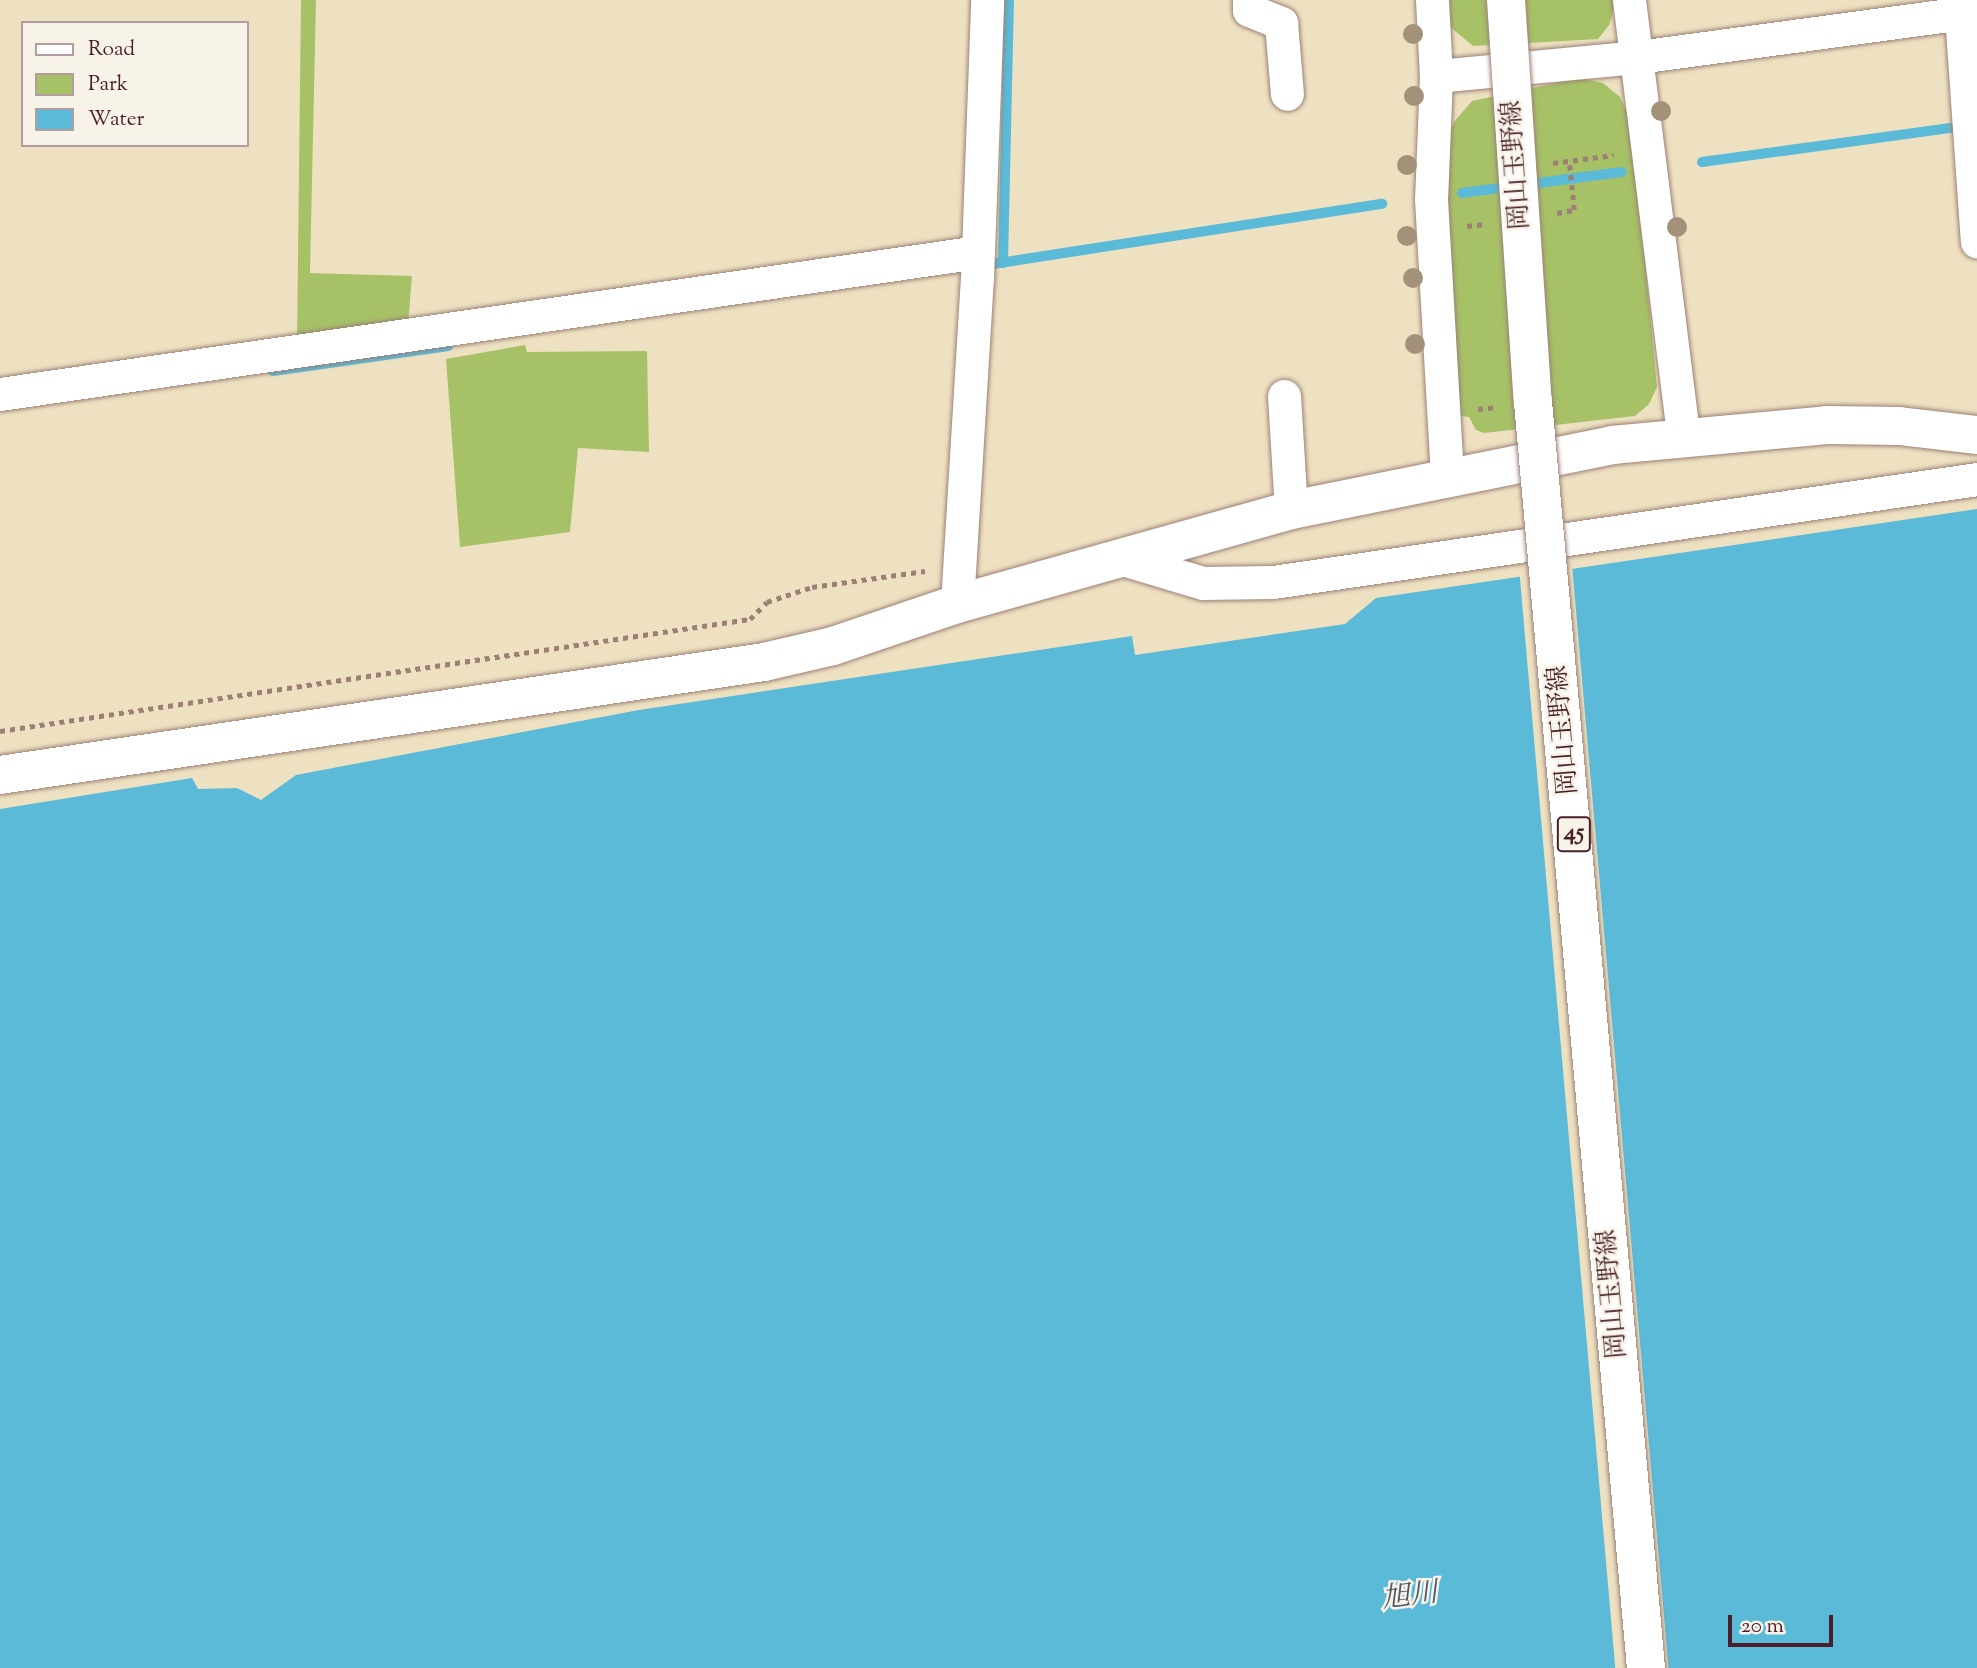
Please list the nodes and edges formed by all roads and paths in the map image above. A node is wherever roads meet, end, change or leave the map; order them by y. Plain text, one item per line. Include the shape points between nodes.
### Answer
1 (987, 0) edge
2 (1249, 0) edge
3 (1432, 0) edge
4 (1506, 0) edge
5 (1629, 0) edge
6 (1966, 8) edge
7 (1639, 57) junction
8 (1436, 76) junction
9 (1287, 94) dead end
10 (1569, 161) dead end
11 (1564, 212) dead end
12 (1977, 241) edge
13 (977, 263) junction
14 (0, 394) edge
15 (1284, 396) dead end
16 (1505, 407) dead end
17 (1468, 410) dead end
18 (1683, 435) junction
19 (1977, 435) edge
20 (1447, 477) junction
21 (1977, 479) edge
22 (1291, 510) junction
23 (1119, 558) junction
24 (958, 586) junction
25 (0, 731) edge
26 (0, 775) edge
27 (1646, 1668) edge

1 - 13 street
2 - 9 street via 1249,10 1281,23
3 - 8 street
4 - 27 street, 岡山玉野線 / 45, bridge via 1534,402
5 - 7 street
6 - 7 street
6 - 12 street via 1966,126
7 - 8 street
7 - 18 street
8 - 20 street via 1431,199
10 - 11 path via 1574,210
13 - 14 street
13 - 24 street
15 - 22 street
16 - 17 path
18 - 19 street via 1827,425 1899,426
18 - 20 street
20 - 22 street
21 - 23 street via 1273,582 1203,583
22 - 23 street
23 - 24 street
24 - 25 path via 885,574 812,587 767,602 750,619
24 - 26 street via 833,646 764,662

